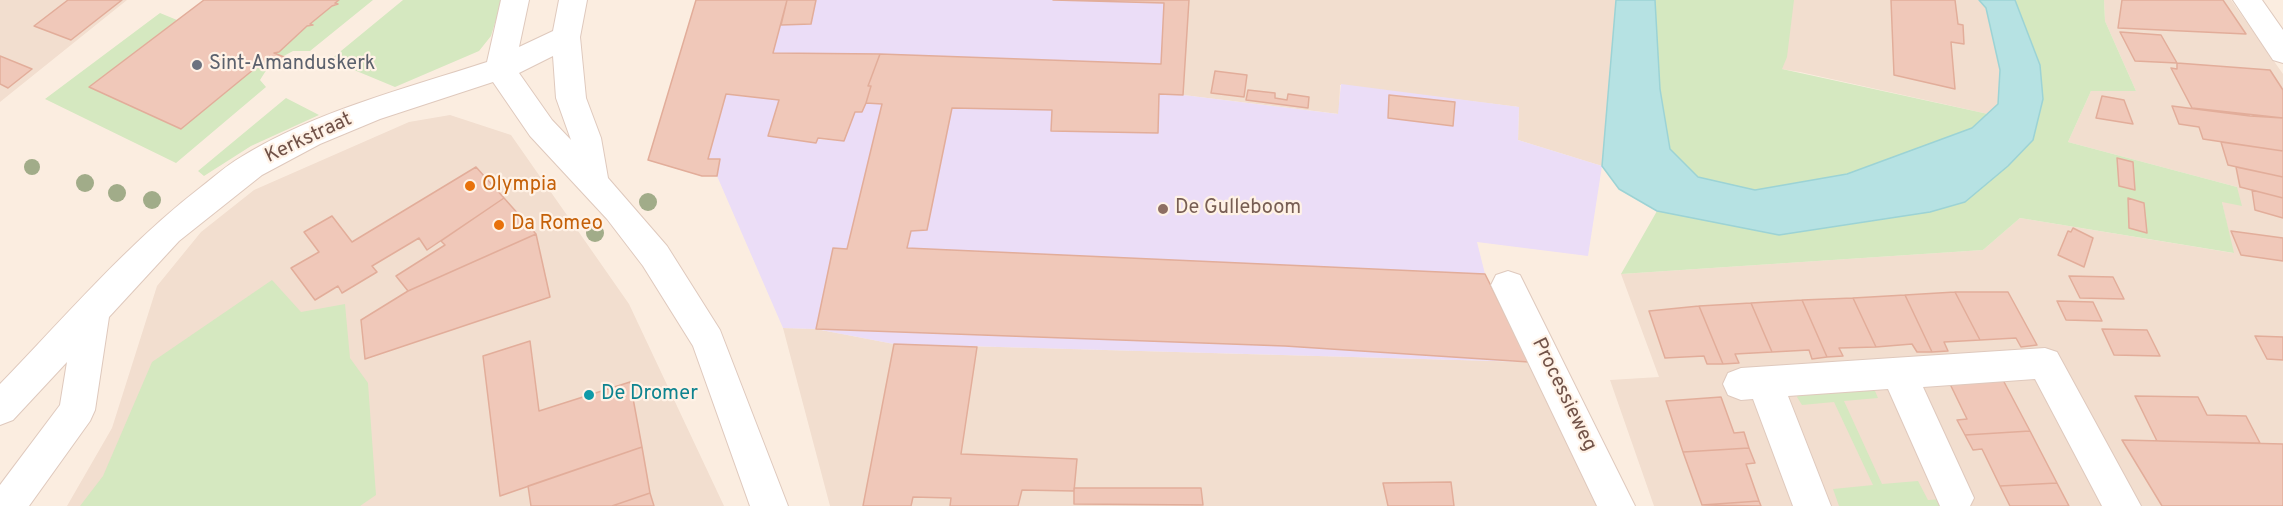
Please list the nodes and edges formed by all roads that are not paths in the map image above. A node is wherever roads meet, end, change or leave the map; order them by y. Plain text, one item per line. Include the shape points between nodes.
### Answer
1 (515, 0) edge
2 (573, 0) edge
3 (2247, 0) edge
4 (566, 37) junction
5 (2283, 52) edge
6 (500, 69) junction
7 (593, 185) junction
8 (1509, 285) dead end
9 (93, 308) junction
10 (1899, 373) junction
11 (0, 409) edge
12 (1955, 498) dead end
13 (7, 506) edge
14 (769, 506) edge
15 (1617, 506) edge
16 (1812, 506) edge
17 (2122, 506) edge

1 - 6 street
2 - 4 street
3 - 5 street
4 - 6 street, Kerkstraat
4 - 7 street via 571,98 586,138
6 - 7 street via 541,128
6 - 9 street, Kerkstraat via 369,111 251,166 167,232
7 - 14 street via 656,256 708,341
8 - 15 street, Processieweg
9 - 11 street, Kerkstraat
9 - 13 street via 77,410
10 - 12 street
10 - 16 street via 1753,383
10 - 17 street via 2045,363

